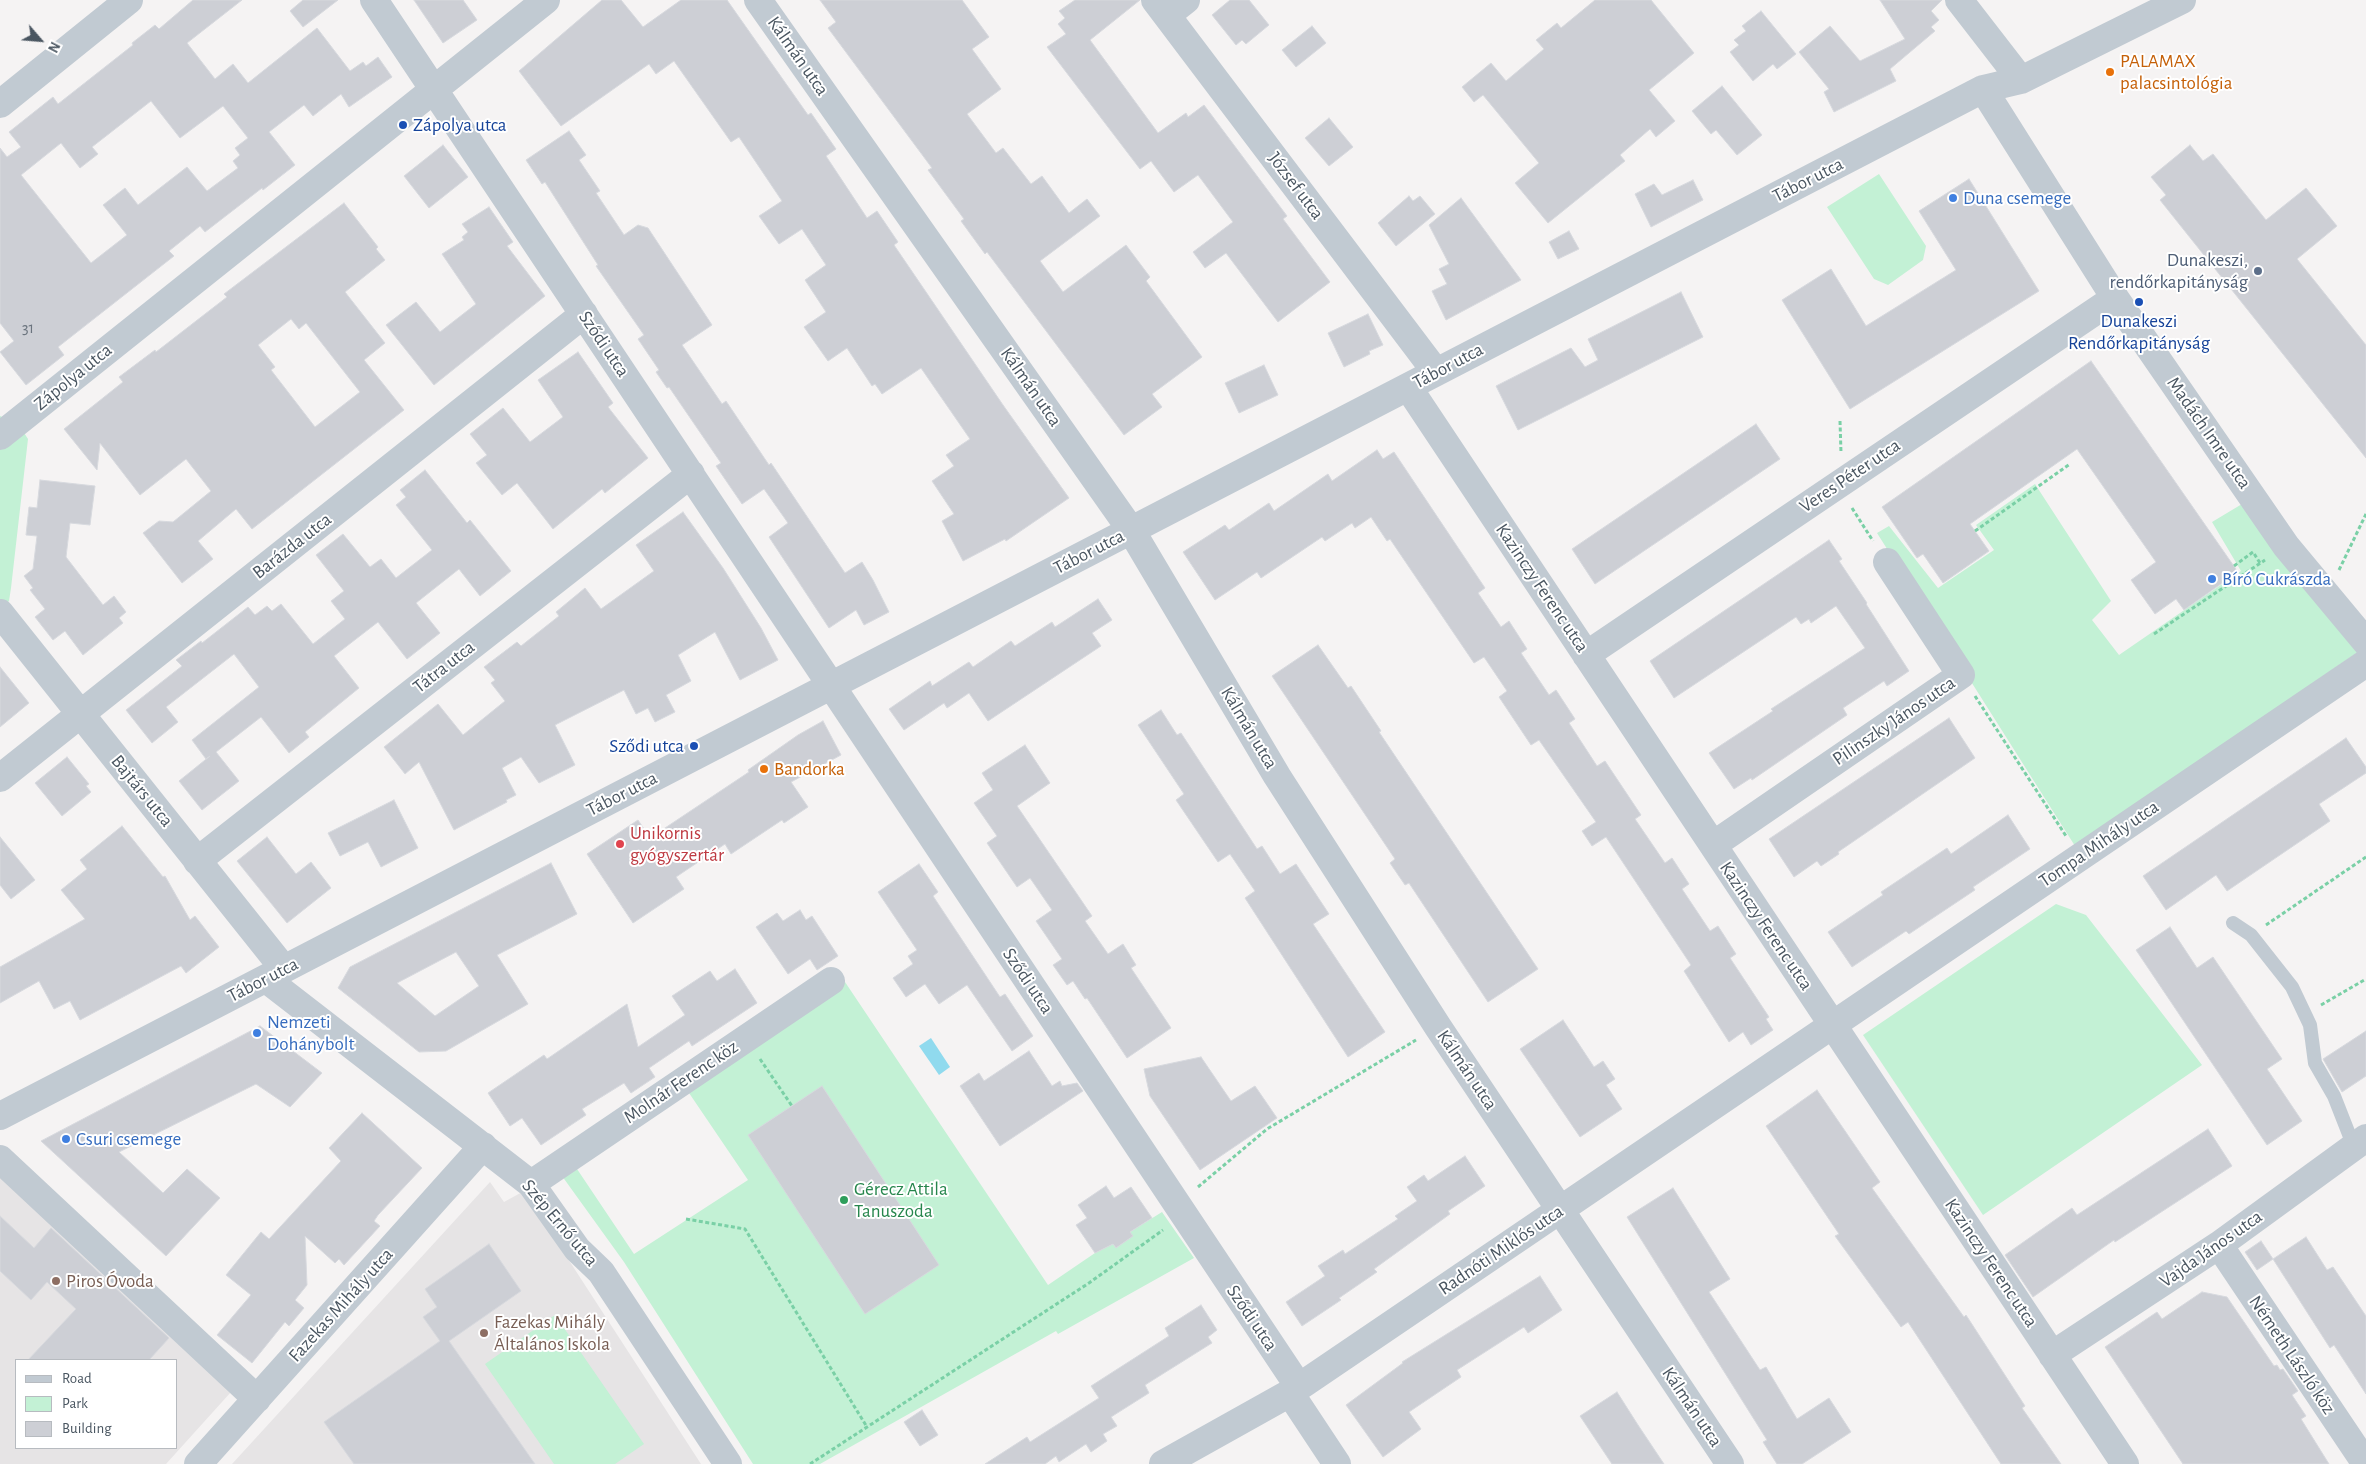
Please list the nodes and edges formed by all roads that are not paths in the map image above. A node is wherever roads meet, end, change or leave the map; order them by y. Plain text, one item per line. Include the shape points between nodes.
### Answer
1 (129, 0) edge
2 (374, 0) edge
3 (546, 0) edge
4 (758, 0) edge
5 (1959, 0) edge
6 (2182, 0) edge
7 (1169, 5) edge
8 (2021, 80) junction
9 (433, 89) junction
10 (1983, 89) junction
11 (0, 104) edge
12 (2115, 298) junction
13 (584, 314) junction
14 (1436, 372) junction
15 (1408, 387) junction
16 (0, 436) edge
17 (691, 474) junction
18 (1132, 530) junction
19 (1887, 562) road end
20 (0, 613) edge
21 (2366, 642) edge
22 (1586, 655) junction
23 (2366, 663) edge
24 (831, 686) junction
25 (80, 714) junction
26 (0, 778) edge
27 (1713, 845) junction
28 (198, 860) junction
29 (2233, 923) dead end
30 (275, 974) junction
31 (831, 981) dead end
32 (1832, 1025) junction
33 (0, 1116) edge
34 (2360, 1142) edge
35 (483, 1146) junction
36 (0, 1159) edge
37 (531, 1184) junction
38 (1560, 1210) junction
39 (2219, 1245) junction
40 (2052, 1355) junction
41 (1294, 1390) junction
42 (256, 1399) junction
43 (198, 1464) edge
44 (728, 1464) edge
45 (1163, 1464) edge
46 (1337, 1464) edge
47 (1730, 1464) edge
48 (2125, 1464) edge
49 (2366, 1464) edge

1 - 11 street
2 - 9 street, Sződi utca
3 - 9 street, Zápolya utca
4 - 18 street, Kálmán utca
5 - 8 street
6 - 8 street, Tábor utca
7 - 14 street, József utca
8 - 10 street, Tábor utca
9 - 13 street, Sződi utca
9 - 16 street, Zápolya utca
10 - 12 street, Madách Imre utca
10 - 14 street, Tábor utca
12 - 21 street, Madách Imre utca via 2286,546
12 - 22 street, Veres Péter utca
13 - 17 street, Sződi utca
13 - 25 street, Barázda utca
14 - 15 street, Tábor utca
15 - 18 street, Tábor utca
15 - 22 street, Kazinczy Ferenc utca
17 - 24 street, Sződi utca
17 - 28 street, Tátra utca
18 - 24 street, Tábor utca
18 - 38 street, Kálmán utca via 1278,776 1438,1027
19 - 27 street, Pilinszky János utca via 1961,675
20 - 25 street, Bajtárs utca
22 - 27 street, Kazinczy Ferenc utca
23 - 32 street, Tompa Mihály utca
24 - 30 street, Tábor utca
24 - 41 street, Sződi utca via 1177,1205
25 - 26 street, Barázda utca
25 - 28 street, Bajtárs utca
27 - 32 street, Kazinczy Ferenc utca
28 - 30 street, Bajtárs utca
29 - 34 lane via 2251,935 2292,987 2310,1025 2315,1063
30 - 33 street, Tábor utca
30 - 35 street, Szép Ernő utca
31 - 37 street, Molnár Ferenc köz
32 - 38 street, Radnóti Miklós utca
32 - 40 street, Kazinczy Ferenc utca
34 - 39 street, Vajda János utca
35 - 37 street, Szép Ernő utca
35 - 42 street, Fazekas Mihály utca
36 - 42 street
37 - 44 street, Szép Ernő utca via 577,1249 601,1272
38 - 41 street, Radnóti Miklós utca
38 - 47 street, Kálmán utca
39 - 40 street, Vajda János utca
39 - 49 street, Németh László köz
40 - 48 street, Kazinczy Ferenc utca
41 - 45 street, Radnóti Miklós utca
41 - 46 street, Sződi utca
42 - 43 street, Fazekas Mihály utca

